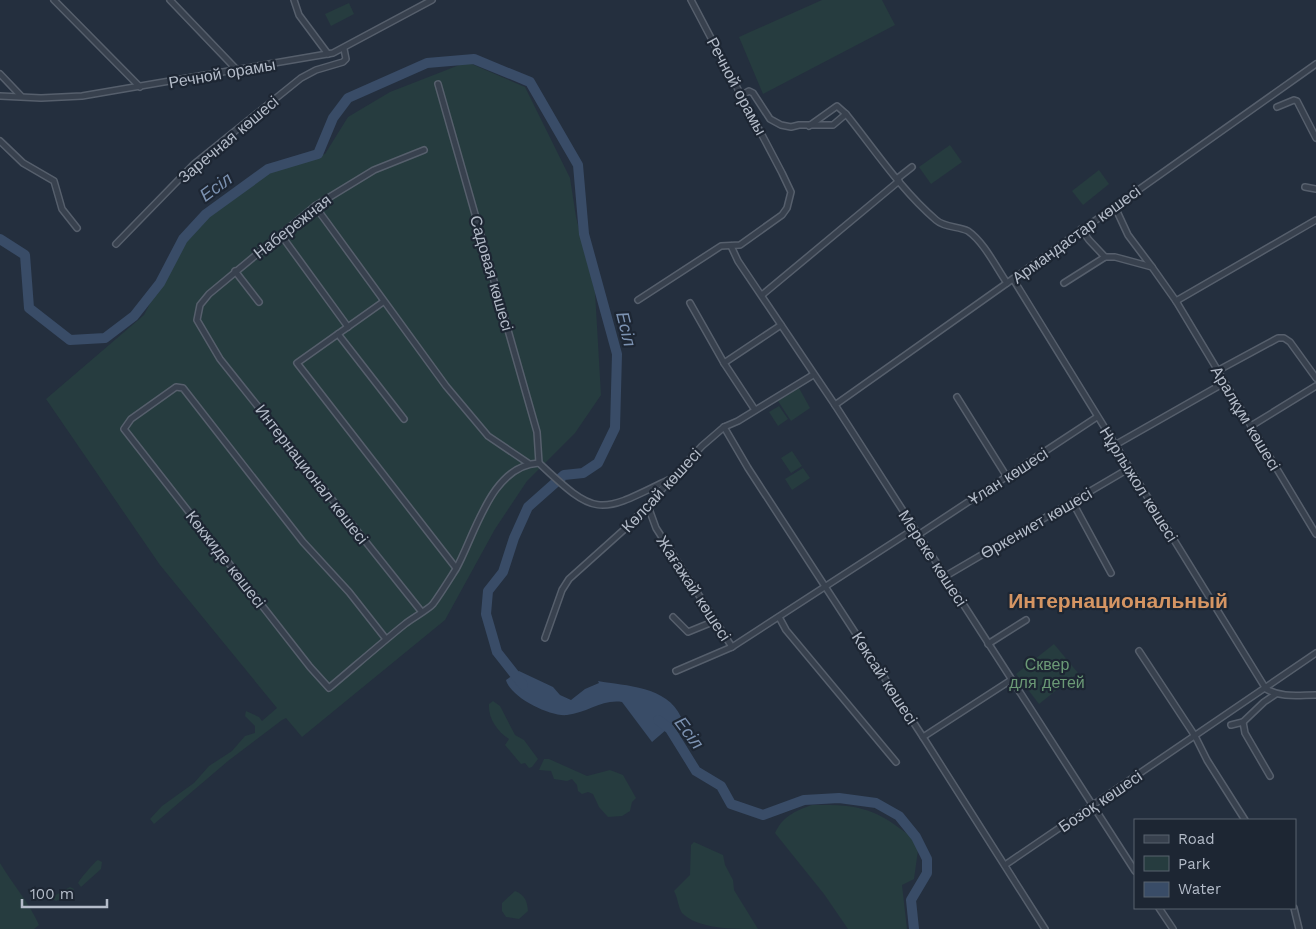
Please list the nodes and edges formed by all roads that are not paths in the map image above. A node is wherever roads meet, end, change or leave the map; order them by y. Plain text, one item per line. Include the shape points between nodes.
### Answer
1 (54, 0) edge
2 (170, 0) edge
3 (294, 0) edge
4 (432, 0) edge
5 (691, 0) edge
6 (344, 49) junction
7 (328, 54) junction
8 (1316, 64) edge
9 (238, 70) junction
10 (1, 75) edge
11 (438, 84) dead end
12 (0, 85) edge
13 (140, 87) junction
14 (742, 95) junction
15 (0, 96) edge
16 (21, 96) junction
17 (1277, 107) dead end
18 (846, 114) junction
19 (809, 126) junction
20 (1316, 138) edge
21 (0, 141) edge
22 (424, 150) dead end
23 (912, 167) dead end
24 (898, 180) junction
25 (1305, 187) dead end
26 (1316, 189) edge
27 (315, 206) junction
28 (1115, 206) junction
29 (1316, 220) edge
30 (77, 228) dead end
31 (1081, 229) junction
32 (281, 235) junction
33 (116, 244) dead end
34 (731, 246) junction
35 (1105, 257) junction
36 (1152, 267) junction
37 (235, 270) junction
38 (1013, 279) junction
39 (1007, 283) junction
40 (1064, 283) dead end
41 (762, 295) junction
42 (638, 300) dead end
43 (1176, 301) junction
44 (259, 302) dead end
45 (382, 302) junction
46 (690, 303) dead end
47 (781, 325) junction
48 (348, 327) junction
49 (338, 334) junction
50 (204, 335) joint
51 (724, 363) junction
52 (1217, 371) junction
53 (814, 375) junction
54 (1316, 378) edge
55 (1224, 383) junction
56 (1316, 386) edge
57 (957, 397) dead end
58 (835, 405) junction
59 (755, 410) junction
60 (1097, 417) junction
61 (404, 419) dead end
62 (1251, 426) junction
63 (724, 427) junction
64 (1115, 445) junction
65 (528, 463) junction
66 (539, 463) junction
67 (1128, 469) junction
68 (1007, 477) junction
69 (668, 480) junction
70 (1073, 503) junction
71 (648, 506) junction
72 (914, 529) junction
73 (1316, 534) edge
74 (918, 535) junction
75 (456, 568) junction
76 (1111, 573) dead end
77 (944, 576) junction
78 (824, 586) junction
79 (421, 611) junction
80 (672, 617) dead end
81 (779, 617) junction
82 (1026, 620) dead end
83 (715, 621) junction
84 (545, 638) dead end
85 (386, 639) junction
86 (988, 644) junction
87 (732, 647) junction
88 (1139, 651) dead end
89 (1316, 653) edge
90 (676, 671) dead end
91 (1011, 680) junction
92 (1266, 689) junction
93 (1276, 694) junction
94 (1316, 695) edge
95 (1243, 722) junction
96 (1231, 725) dead end
97 (1195, 736) junction
98 (923, 737) junction
99 (896, 762) dead end
100 (1270, 776) dead end
101 (1092, 806) junction
102 (1244, 819) edge
103 (1005, 865) junction
104 (1134, 869) edge
105 (1160, 909) edge
106 (1294, 909) edge
107 (1045, 929) edge
108 (1173, 929) edge
109 (1299, 929) edge

1 - 13 street
2 - 9 street
3 - 7 street via 299,16
4 - 6 street, Речной орамы
5 - 14 street, Речной орамы
6 - 7 street, Речной орамы
6 - 33 street, Заречная көшесі via 346,59 343,62 301,78 194,164
7 - 9 street, Речной орамы
8 - 28 street, Армандастар көшесі
9 - 13 street, Речной орамы
10 - 12 street
10 - 16 street
11 - 66 street, Садовая көшесі via 537,432
13 - 16 street, Речной орамы via 82,96
14 - 19 street via 749,91 753,93 770,119 780,125
14 - 34 street, Речной орамы via 791,192 787,208 776,220 740,245
15 - 16 street, Речной орамы
17 - 20 street via 1297,101
18 - 19 street via 833,125
18 - 19 street via 837,106
18 - 24 street
21 - 30 street via 22,163 54,181 62,209
22 - 27 street, Набережная via 374,170
23 - 24 street
24 - 39 street via 937,221 966,230 974,237
24 - 41 street
25 - 26 street
27 - 32 street, Набережная
27 - 45 street
28 - 31 street, Армандастар көшесі
28 - 36 street, Аралқұм көшесі via 1128,235
29 - 43 street
31 - 35 street
31 - 38 street, Армандастар көшесі
32 - 37 street, Набережная
32 - 48 street
34 - 41 street, Мереке көшесі
34 - 42 street, Речной орамы via 721,246
35 - 36 street
35 - 40 street
36 - 43 street, Аралқұм көшесі
37 - 44 street
37 - 50 street, Набережная via 200,305 197,320
38 - 39 street, Армандастар көшесі
38 - 60 street, Нұрлыжол көшесі
39 - 58 street, Армандастар көшесі
41 - 47 street, Мереке көшесі
43 - 52 street, Аралқұм көшесі
45 - 48 street
45 - 65 street via 488,436
46 - 51 street
47 - 51 street
47 - 53 street, Мереке көшесі
48 - 49 street
49 - 61 street
49 - 75 street via 296,364
50 - 79 street, Интернационал көшесі
51 - 59 street
52 - 54 street via 1278,338 1284,338
52 - 55 street, Аралқұм көшесі
53 - 58 street, Мереке көшесі
53 - 59 street, Көлсай көшесі
55 - 62 street, Аралқұм көшесі
55 - 64 street
56 - 62 street
57 - 68 street
58 - 72 street, Мереке көшесі
59 - 63 street, Көлсай көшесі
60 - 64 street, Нұрлыжол көшесі
60 - 68 street, Ұлан көшесі
62 - 73 street, Аралқұм көшесі
63 - 69 street, Көлсай көшесі
63 - 78 street, Көксай көшесі
64 - 67 street, Нұрлыжол көшесі
65 - 66 street
65 - 75 street via 500,485 488,500
66 - 69 street via 567,489 592,504 606,506 626,501
67 - 70 street, Өркениет көшесі
67 - 92 street, Нұрлыжол көшесі
68 - 74 street, Ұлан көшесі
69 - 71 street, Көлсай көшесі
70 - 76 street
70 - 77 street, Өркениет көшесі
71 - 83 street, Жағажай көшесі via 656,528
71 - 84 street, Көлсай көшесі via 569,579
72 - 74 street, Мереке көшесі
72 - 78 street
74 - 77 street, Мереке көшесі
75 - 79 street via 432,606
77 - 86 street, Мереке көшесі
78 - 81 street, Жағажай көшесі
78 - 98 street, Көксай көшесі
79 - 85 street
80 - 83 street via 688,632
81 - 87 street, Жағажай көшесі
81 - 99 street via 786,630
82 - 86 street
83 - 87 street, Жағажай көшесі
85 - 85 street, Көкжиде көшесі via 303,542 183,388 176,387 164,394 130,419 124,429 329,688
86 - 91 street, Мереке көшесі
87 - 90 street
88 - 97 street
89 - 92 street, Бозоқ көшесі
91 - 98 street
91 - 101 street, Мереке көшесі
92 - 93 street
92 - 97 street, Бозоқ көшесі
93 - 94 street
93 - 95 street
95 - 96 street
95 - 100 street via 1245,733
97 - 101 street, Бозоқ көшесі
97 - 102 street
98 - 103 street, Көксай көшесі
101 - 103 street, Бозоқ көшесі
101 - 104 street, Мереке көшесі
103 - 107 street, Көксай көшесі
105 - 108 street
106 - 109 street

